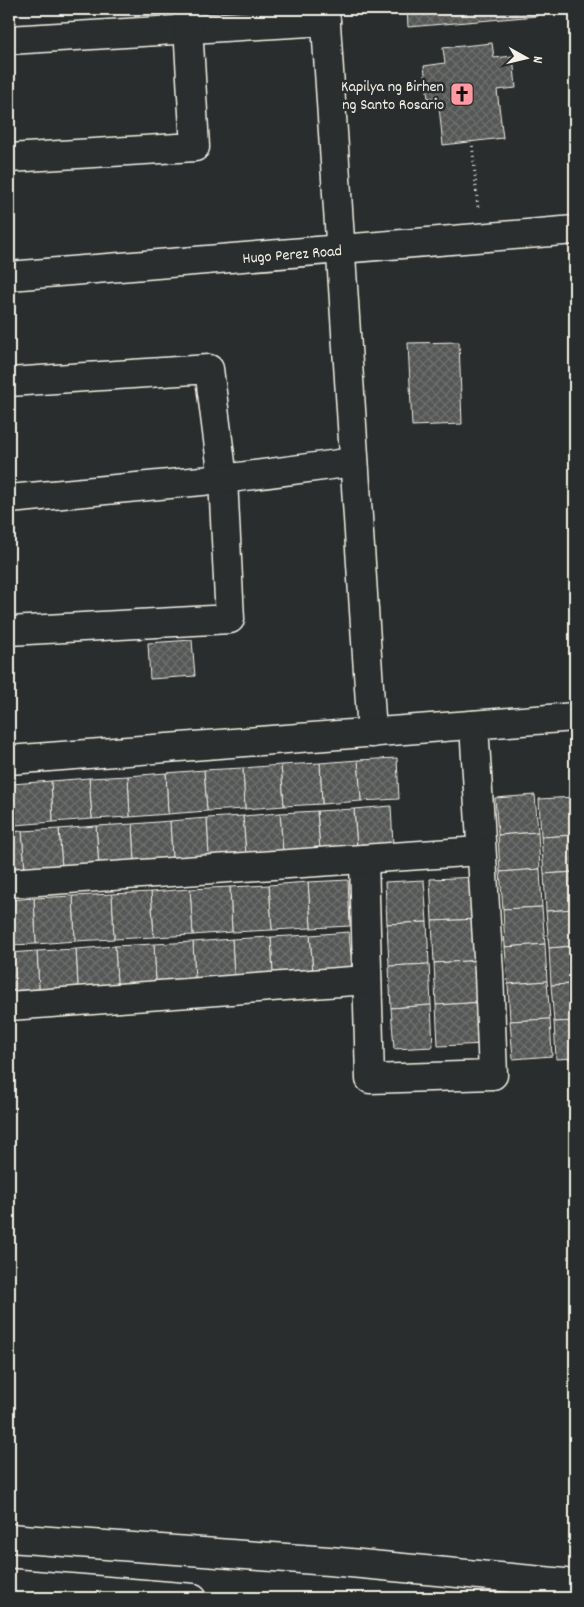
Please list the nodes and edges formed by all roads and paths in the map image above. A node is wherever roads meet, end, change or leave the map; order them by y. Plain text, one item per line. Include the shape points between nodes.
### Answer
1 (325, 15) edge
2 (188, 19) edge
3 (9, 40) edge
4 (472, 141) dead end
5 (9, 158) edge
6 (575, 230) edge
7 (480, 238) junction
8 (341, 249) junction
9 (9, 276) edge
10 (9, 382) edge
11 (354, 462) junction
12 (223, 479) junction
13 (9, 499) edge
14 (9, 631) edge
15 (575, 717) edge
16 (474, 725) junction
17 (372, 733) junction
18 (9, 760) edge
19 (480, 851) junction
20 (364, 859) junction
21 (9, 883) edge
22 (367, 980) junction
23 (9, 1006) edge
24 (9, 1538) edge
25 (9, 1583) edge
26 (575, 1584) edge
27 (193, 1598) edge

1 - 2 street
1 - 8 street
2 - 3 street
2 - 5 street via 195,147
4 - 7 path
6 - 7 street, Hugo Perez Road
7 - 8 street, Hugo Perez Road
8 - 9 street, Hugo Perez Road
8 - 11 street
10 - 12 street via 209,369
11 - 12 street
11 - 17 street
12 - 13 street
12 - 14 street via 230,619
15 - 16 street
16 - 17 street
16 - 19 street
17 - 18 street
19 - 20 street
19 - 22 street via 493,1075 370,1079
20 - 21 street
20 - 22 street
22 - 23 street
24 - 26 street via 329,1561
25 - 27 street

